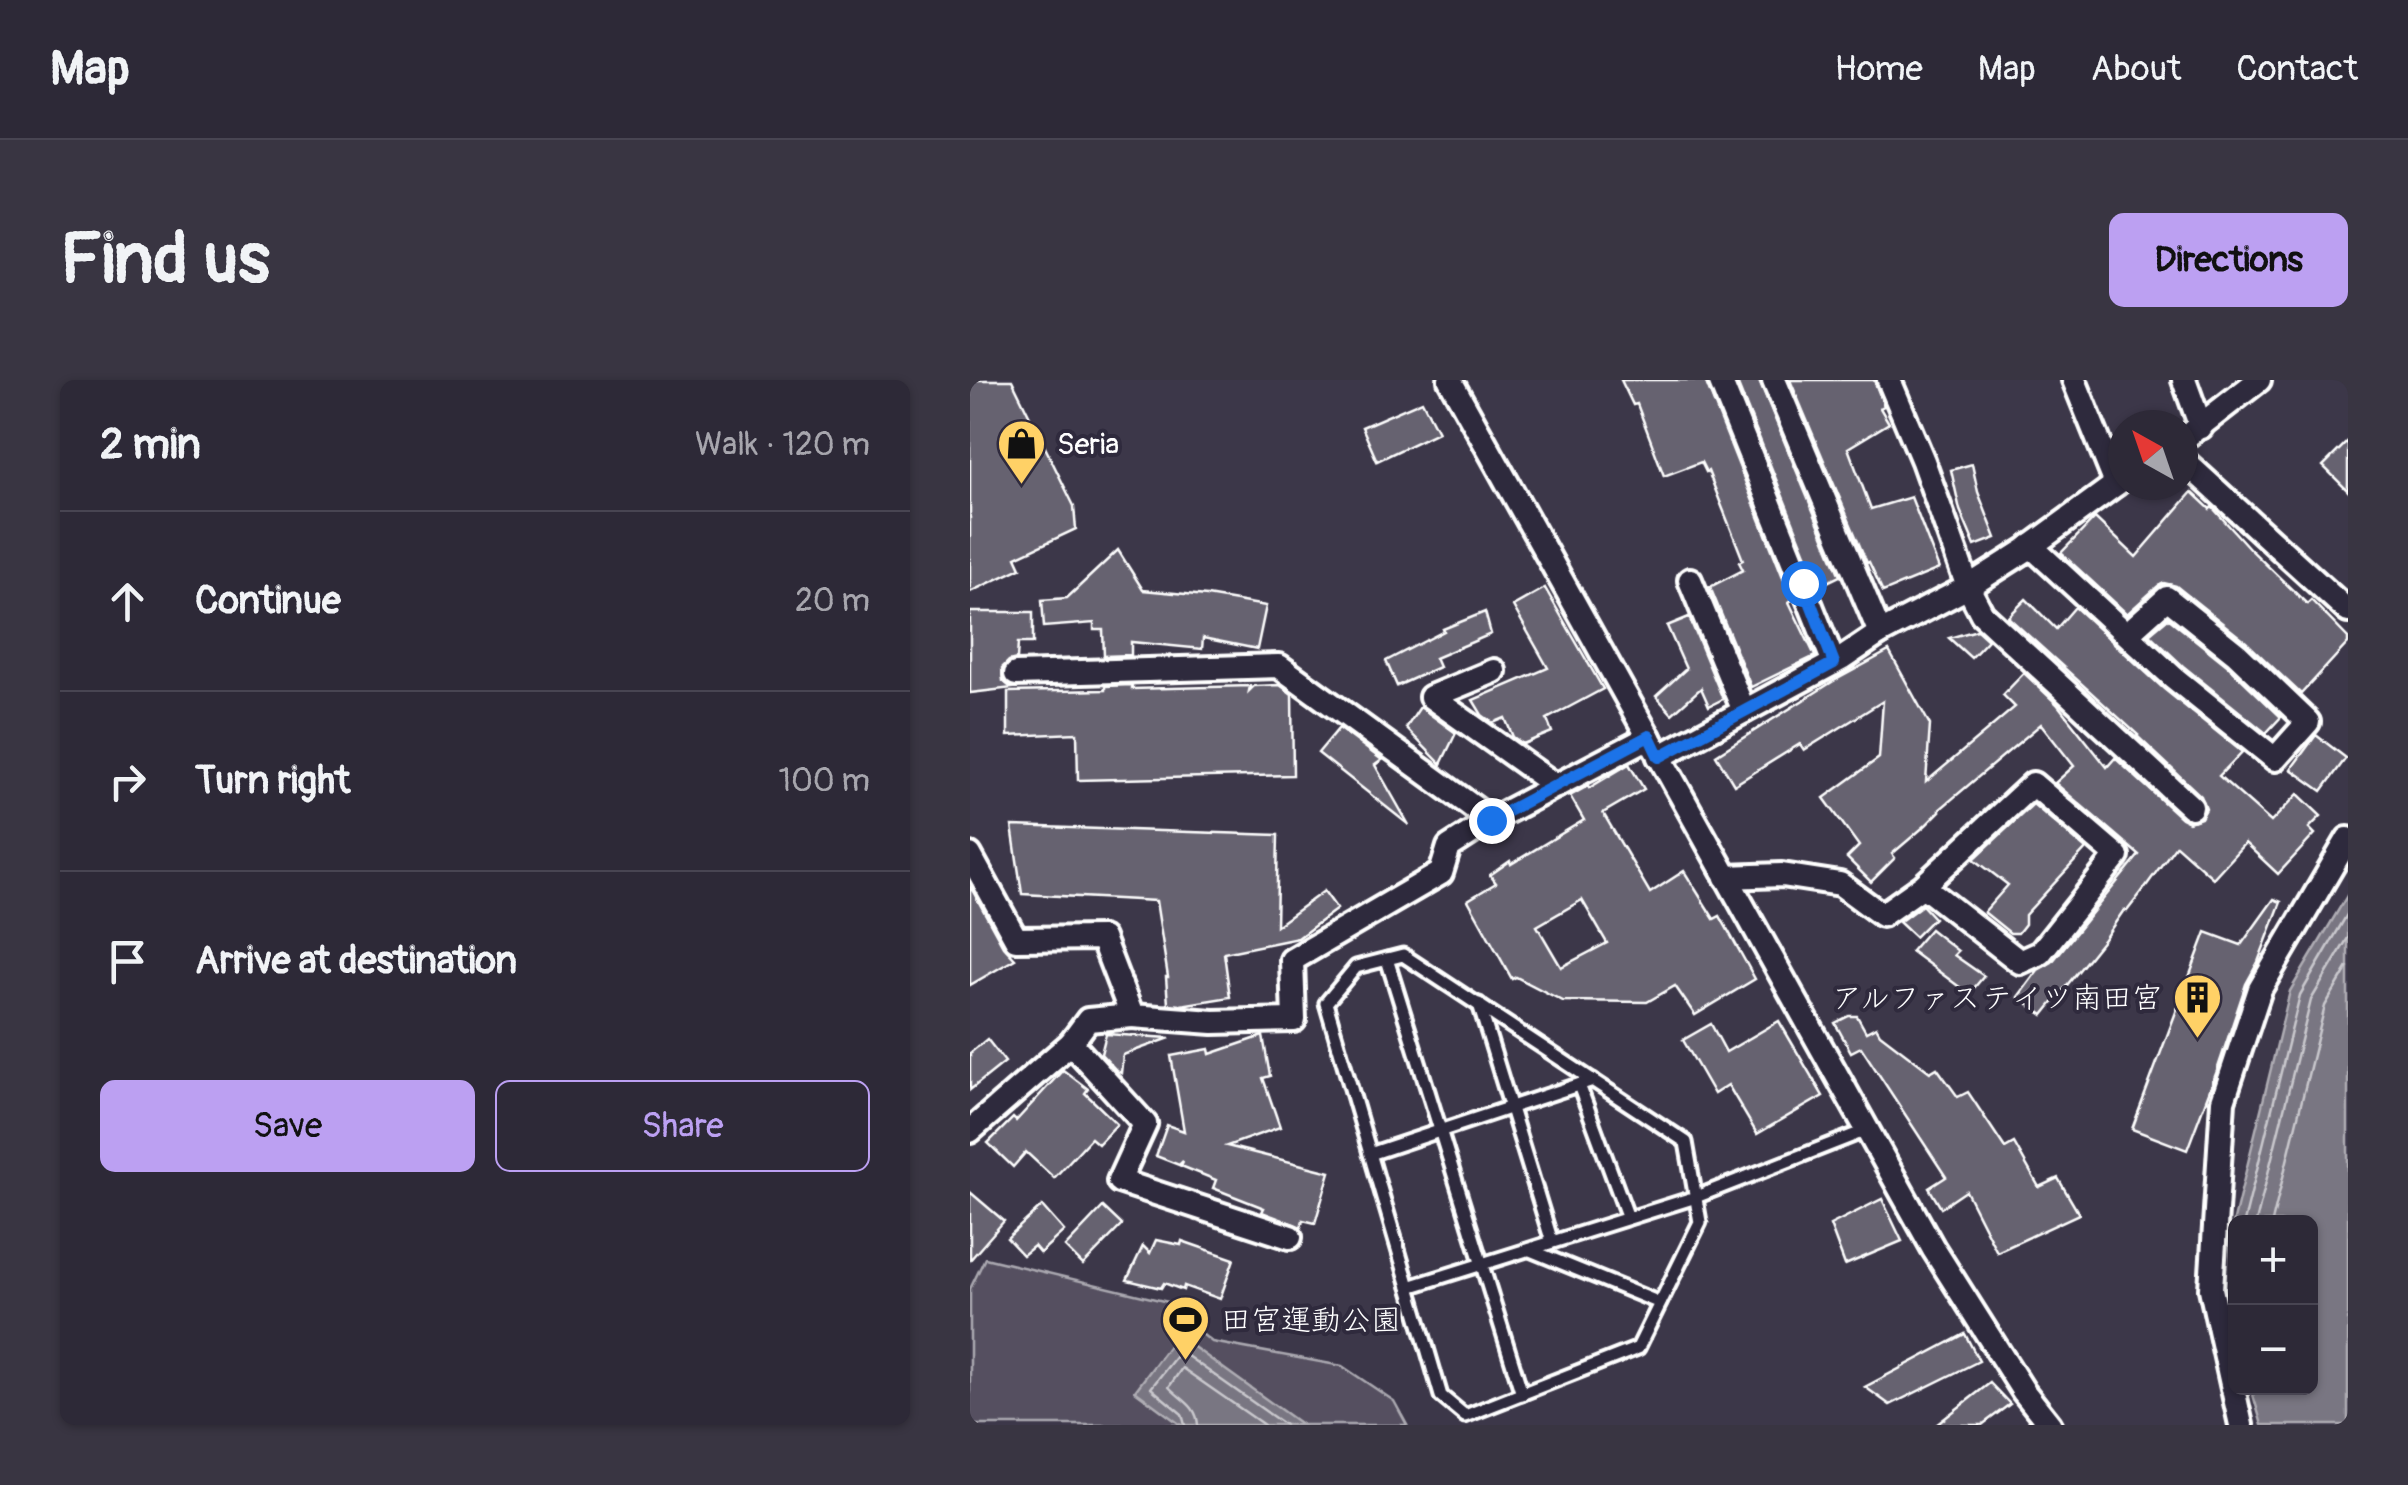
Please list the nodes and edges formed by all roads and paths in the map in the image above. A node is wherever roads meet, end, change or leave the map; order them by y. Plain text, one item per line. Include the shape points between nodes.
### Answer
1 (1450, 380) edge
2 (1720, 380) edge
3 (1774, 380) edge
4 (1889, 380) edge
5 (2074, 380) edge
6 (2184, 380) edge
7 (2259, 380) edge
8 (2189, 410) edge
9 (2198, 428) edge
10 (2108, 455) edge
11 (2198, 474) edge
12 (2108, 490) edge
13 (2031, 546) junction
14 (1690, 580) dead end
15 (1968, 587) junction
16 (2348, 611) edge
17 (1880, 632) junction
18 (2128, 633) junction
19 (1834, 663) junction
20 (1494, 672) dead end
21 (1016, 674) dead end
22 (1744, 710) junction
23 (1654, 747) junction
24 (1556, 786) junction
25 (2191, 808) dead end
26 (1491, 820) junction
27 (2348, 839) edge
28 (970, 855) edge
29 (1726, 877) junction
30 (1923, 886) junction
31 (1387, 959) junction
32 (1479, 1004) junction
33 (1132, 1016) junction
34 (1071, 1043) junction
35 (1593, 1080) junction
36 (1579, 1085) junction
37 (1510, 1108) junction
38 (1867, 1130) junction
39 (970, 1131) edge
40 (1440, 1131) junction
41 (1370, 1154) junction
42 (1696, 1197) junction
43 (1628, 1218) junction
44 (1290, 1237) dead end
45 (1552, 1242) junction
46 (1530, 1249) junction
47 (1482, 1264) junction
48 (1409, 1287) junction
49 (1660, 1304) junction
50 (1522, 1394) junction
51 (2050, 1425) edge
52 (2241, 1425) edge

1 - 23 street
2 - 19 street
3 - 17 street
4 - 15 street
5 - 10 street
6 - 8 street
7 - 9 street
11 - 16 street
12 - 13 street
13 - 15 street
13 - 18 street
14 - 22 street
15 - 17 street
15 - 25 street via 1982,614
17 - 19 street
18 - 18 street via 2274,759 2308,722 2167,598
19 - 22 street
20 - 24 street via 1430,697
21 - 26 street via 1278,666
22 - 23 street
23 - 24 street
23 - 29 street
24 - 26 street
26 - 33 street via 1450,846 1441,873 1292,960 1294,1020
27 - 52 street via 2260,989 2223,1101 2210,1289
28 - 33 street via 1016,938 1102,938
29 - 30 street via 1782,875 1840,884 1882,915
29 - 38 street
30 - 30 street via 2020,962 2040,953 2117,856 2033,784
31 - 32 lane via 1403,955
31 - 40 lane
31 - 41 lane via 1356,967 1326,1003
32 - 35 lane
32 - 37 lane
33 - 34 street via 1088,1020
34 - 39 street
34 - 44 street via 1144,1124 1119,1181
35 - 36 lane
35 - 42 lane via 1686,1142
36 - 37 lane
36 - 43 lane
37 - 40 lane
37 - 45 lane
38 - 42 lane
38 - 51 street via 1933,1248
40 - 41 lane
40 - 47 lane
41 - 48 lane
42 - 43 lane
42 - 49 lane via 1700,1222
43 - 45 lane
45 - 46 lane
46 - 47 lane
46 - 49 lane
47 - 48 lane
47 - 50 lane
48 - 50 lane via 1441,1396 1465,1416
49 - 50 lane via 1638,1348

